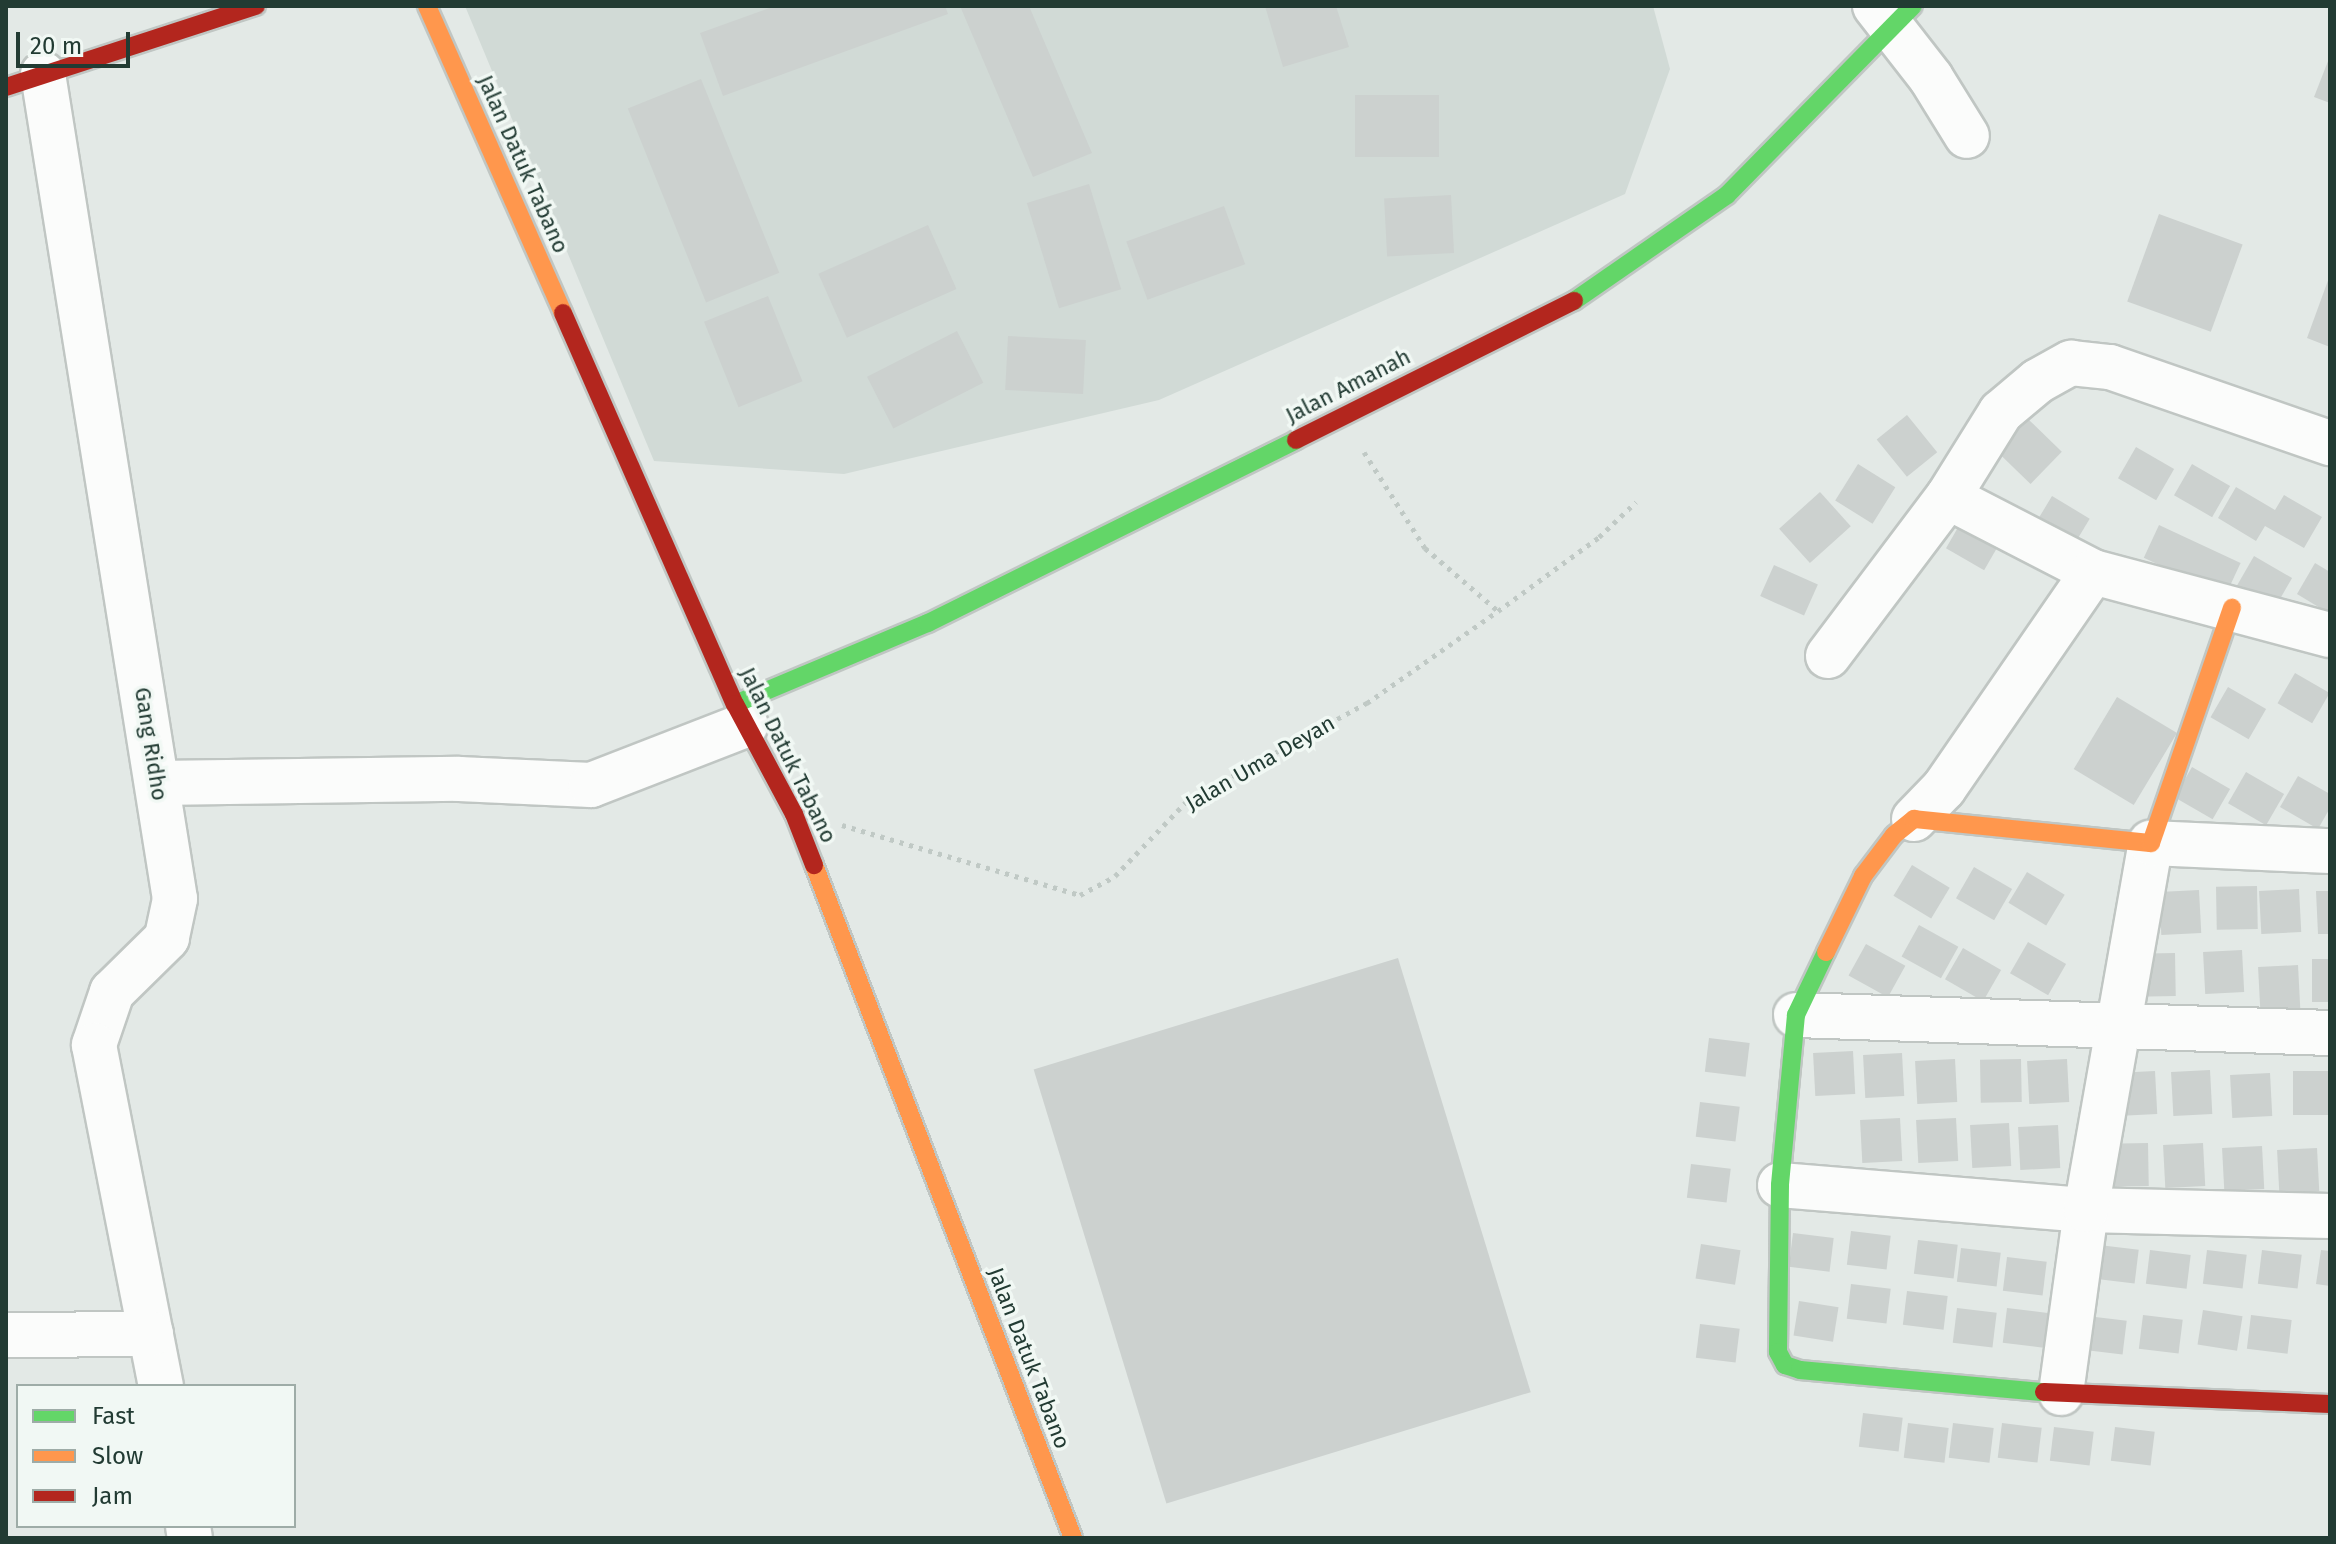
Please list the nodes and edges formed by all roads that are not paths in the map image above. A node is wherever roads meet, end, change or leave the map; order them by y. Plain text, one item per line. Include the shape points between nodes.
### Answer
1 (256, 6) edge
2 (427, 6) edge
3 (1893, 14) edge
4 (24, 81) edge
5 (1967, 136) dead end
6 (2330, 443) edge
7 (1948, 497) junction
8 (2093, 572) junction
9 (2232, 608) junction
10 (2330, 635) edge
11 (1828, 656) dead end
12 (741, 714) junction
13 (157, 783) junction
14 (1914, 819) junction
15 (2151, 843) junction
16 (2330, 851) edge
17 (1796, 1015) junction
18 (2119, 1023) junction
19 (2330, 1033) edge
20 (1780, 1185) junction
21 (2086, 1210) junction
22 (2330, 1216) edge
23 (151, 1334) junction
24 (6, 1335) edge
25 (161, 1384) edge
26 (2061, 1393) junction
27 (2330, 1404) edge
28 (1073, 1538) edge

1 - 4 street
2 - 12 street, Jalan Datuk Tabano
3 - 5 street
3 - 12 street, Jalan Amanah via 1727,195 1582,297
4 - 13 street, Gang Ridho
6 - 7 street via 2110,367 2071,363 2038,381 2001,412
7 - 8 street
7 - 11 street
8 - 9 street
8 - 14 street via 1944,788
9 - 10 street
9 - 15 street
12 - 13 street via 591,785 459,779
12 - 28 street, Jalan Datuk Tabano via 794,814
13 - 23 street, Gang Ridho via 175,913 167,938 112,992 94,1045
14 - 15 street
14 - 17 street via 1894,835 1863,876
15 - 16 street
15 - 18 street
17 - 18 street
17 - 20 street
18 - 19 street
18 - 21 street
20 - 21 street
20 - 26 street via 1778,1352 1785,1365
21 - 22 street
21 - 26 street
23 - 24 street
23 - 25 street, Gang Ridho
26 - 27 street

